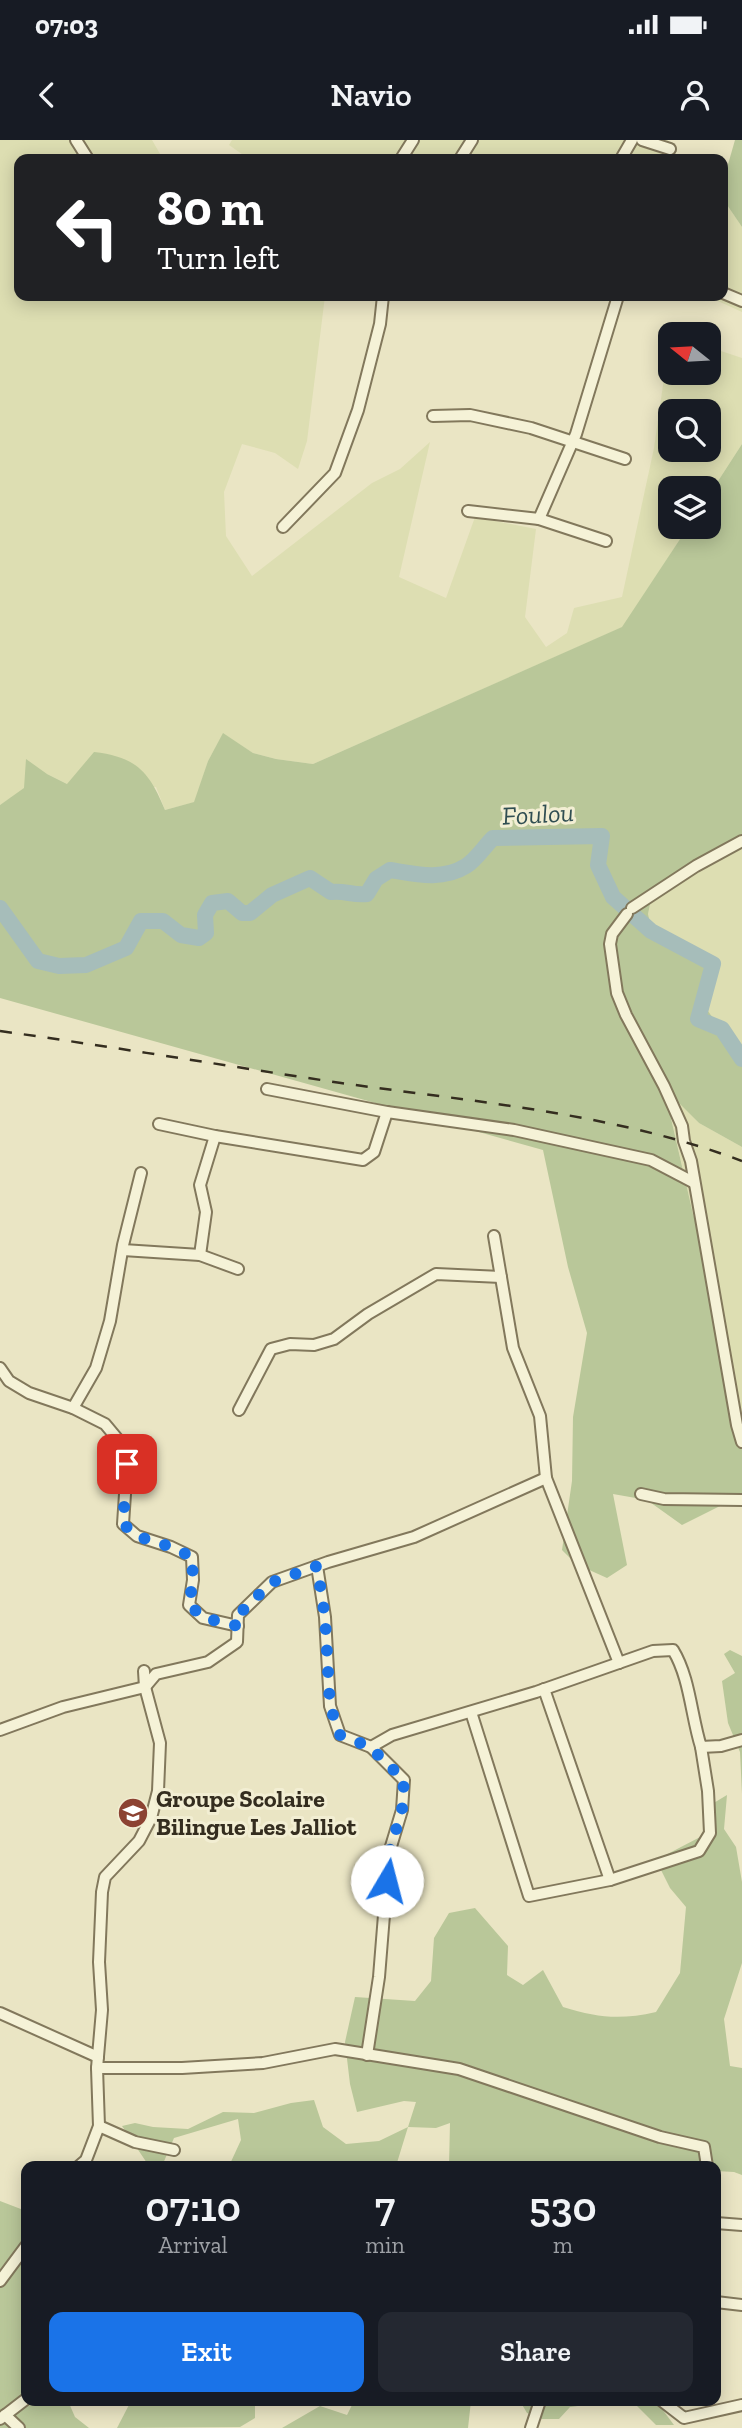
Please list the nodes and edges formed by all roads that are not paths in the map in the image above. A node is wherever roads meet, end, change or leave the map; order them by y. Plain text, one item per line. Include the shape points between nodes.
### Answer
1 (642, 140) edge
2 (670, 149) dead end
3 (382, 301) edge
4 (616, 301) edge
5 (433, 416) dead end
6 (573, 442) junction
7 (625, 459) dead end
8 (468, 512) dead end
9 (538, 519) junction
10 (283, 527) dead end
11 (606, 541) dead end
12 (742, 841) edge
13 (267, 1089) dead end
14 (387, 1112) junction
15 (159, 1124) dead end
16 (215, 1136) junction
17 (141, 1173) dead end
18 (693, 1182) junction
19 (494, 1236) dead end
20 (123, 1250) junction
21 (200, 1255) junction
22 (238, 1269) dead end
23 (501, 1277) junction
24 (0, 1368) edge
25 (73, 1408) junction
26 (239, 1410) dead end
27 (742, 1442) edge
28 (546, 1478) junction
29 (641, 1494) dead end
30 (742, 1500) edge
31 (317, 1566) junction
32 (238, 1626) junction
33 (619, 1663) junction
34 (144, 1671) dead end
35 (145, 1687) junction
36 (544, 1689) junction
37 (471, 1712) junction
38 (0, 1730) edge
39 (742, 1740) edge
40 (701, 1746) junction
41 (370, 1747) junction
42 (610, 1880) junction
43 (0, 2013) edge
44 (367, 2054) junction
45 (97, 2062) junction
46 (99, 2126) junction
47 (174, 2150) dead end
48 (85, 2161) edge
49 (706, 2161) edge
50 (721, 2223) edge
51 (742, 2225) edge
52 (21, 2253) edge
53 (0, 2281) edge
54 (721, 2303) edge
55 (742, 2305) edge
56 (21, 2403) edge
57 (742, 2405) edge
58 (538, 2406) edge
59 (668, 2406) edge
60 (2, 2417) edge
61 (19, 2428) edge
62 (531, 2428) edge

1 - 2 street
3 - 10 street via 358,410 335,472
4 - 6 street
5 - 6 street via 470,415
6 - 7 street
6 - 9 street
8 - 9 street
9 - 11 street
12 - 18 street via 629,911 610,944 617,993 682,1126
13 - 14 street
14 - 16 street via 374,1152 363,1160
14 - 18 street via 514,1130 651,1160
15 - 16 street
16 - 21 street via 200,1185 206,1212
17 - 20 street
18 - 27 street
19 - 23 street
20 - 21 street
20 - 25 street via 96,1368
21 - 22 street
23 - 26 street via 436,1274 334,1339 271,1349
23 - 28 street via 513,1348 540,1416
24 - 25 street via 9,1381 29,1394
25 - 32 street via 105,1424 125,1448 123,1524 137,1536 192,1557 189,1605 204,1618
28 - 31 street via 414,1537
28 - 33 street
29 - 30 street via 664,1499
31 - 32 street via 272,1582 238,1615
31 - 41 street via 330,1706 340,1735
32 - 35 street via 237,1642 208,1662 156,1674
33 - 36 street
33 - 40 street via 653,1651 673,1650 683,1666
34 - 35 street
35 - 38 street via 63,1707
35 - 45 street via 160,1743 158,1791 139,1841 105,1877
36 - 37 street
36 - 42 street
37 - 41 street via 392,1735
37 - 42 street via 529,1896
39 - 40 street
40 - 42 street via 710,1833 699,1851
41 - 44 street via 404,1780 402,1810 389,1853 379,1977
43 - 45 street
44 - 45 street via 335,2049 263,2063 182,2068
44 - 49 street via 459,2070 660,2137 704,2147
45 - 46 street
46 - 47 street via 135,2142
46 - 48 street
50 - 51 street
52 - 53 street
54 - 55 street
56 - 60 street
57 - 59 street via 684,2418
58 - 62 street
60 - 61 street

